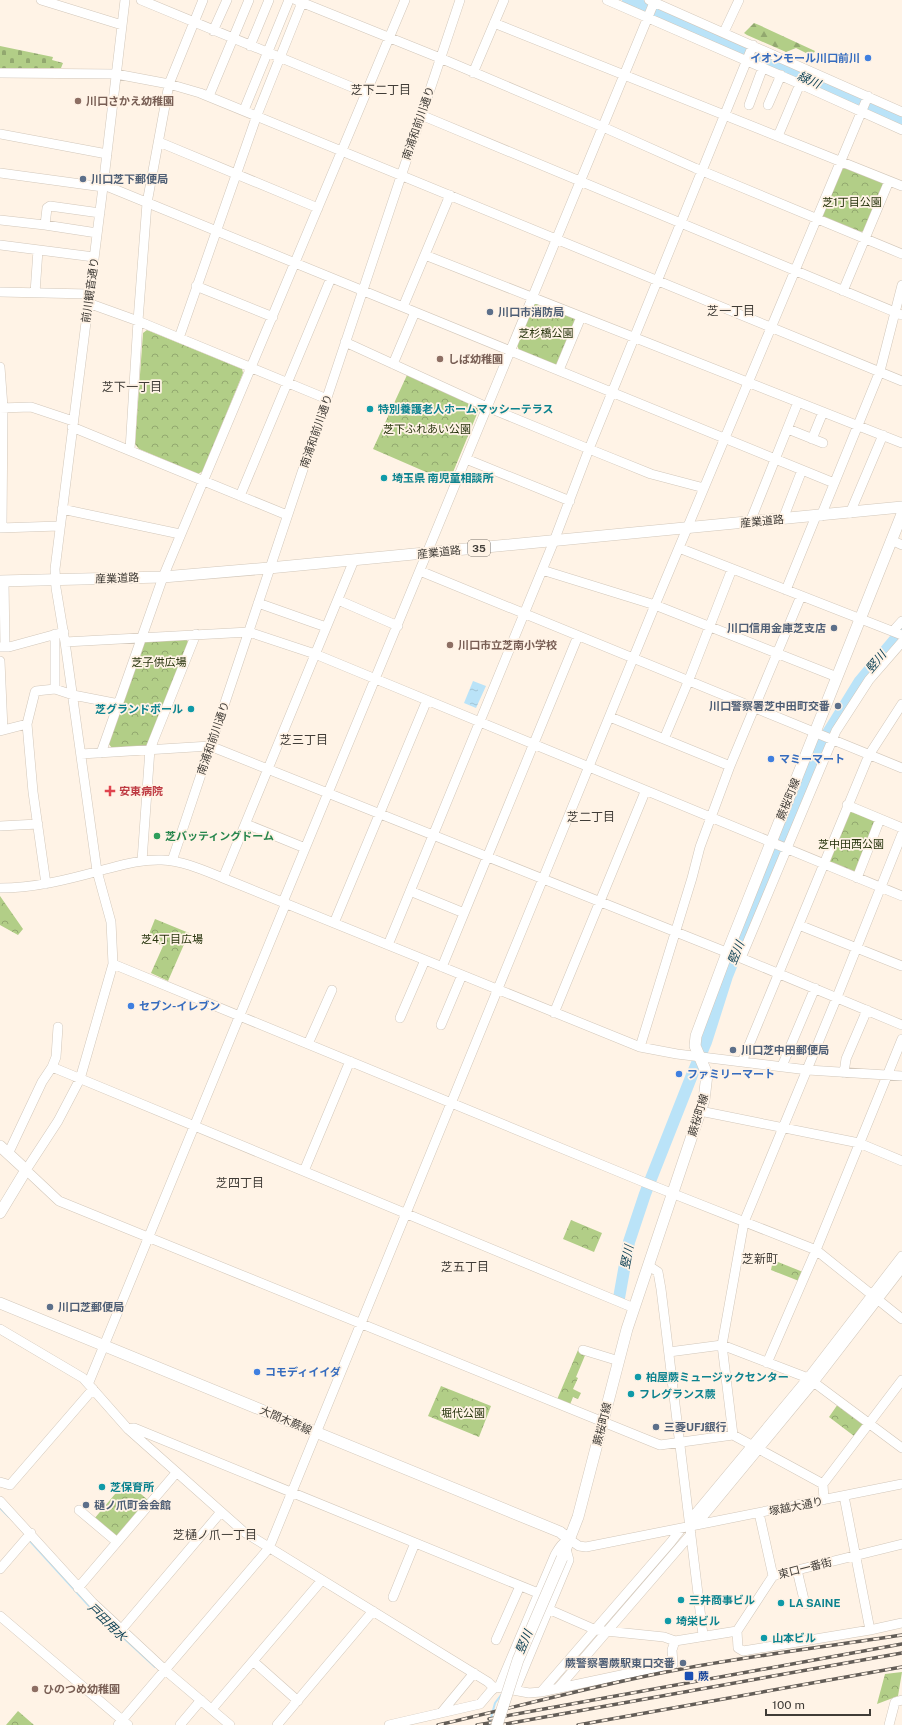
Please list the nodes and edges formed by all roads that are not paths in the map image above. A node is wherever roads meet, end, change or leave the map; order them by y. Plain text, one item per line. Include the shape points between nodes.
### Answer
1 (40, 0) edge
2 (125, 0) edge
3 (141, 0) edge
4 (203, 0) edge
5 (227, 0) edge
6 (249, 0) edge
7 (269, 0) edge
8 (289, 0) edge
9 (405, 0) edge
10 (460, 0) edge
11 (504, 0) edge
12 (608, 0) edge
13 (739, 0) edge
14 (300, 1) edge
15 (653, 1) edge
16 (162, 4) edge
17 (647, 17) junction
18 (194, 22) junction
19 (494, 22) junction
20 (122, 25) junction
21 (213, 31) junction
22 (724, 32) junction
23 (389, 38) junction
24 (233, 39) junction
25 (752, 45) junction
26 (250, 46) junction
27 (268, 53) junction
28 (281, 58) junction
29 (440, 58) junction
30 (746, 60) junction
31 (763, 67) junction
32 (0, 73) edge
33 (474, 73) junction
34 (116, 74) junction
35 (624, 74) junction
36 (781, 75) junction
37 (169, 84) junction
38 (800, 84) junction
39 (366, 93) junction
40 (209, 96) junction
41 (868, 96) junction
42 (748, 105) dead end
43 (768, 105) dead end
44 (244, 110) junction
45 (861, 111) junction
46 (902, 112) edge
47 (724, 114) junction
48 (257, 115) junction
49 (420, 115) junction
50 (602, 127) junction
51 (902, 130) edge
52 (0, 134) edge
53 (778, 136) junction
54 (159, 142) junction
55 (342, 151) junction
56 (107, 154) junction
57 (840, 161) junction
58 (702, 171) junction
59 (0, 173) edge
60 (236, 174) junction
61 (400, 174) junction
62 (580, 181) junction
63 (889, 181) junction
64 (104, 186) junction
65 (902, 186) edge
66 (450, 195) junction
67 (147, 203) junction
68 (318, 208) junction
69 (100, 213) junction
70 (817, 218) junction
71 (0, 220) edge
72 (681, 223) junction
73 (44, 225) junction
74 (215, 231) junction
75 (97, 233) junction
76 (865, 238) junction
77 (556, 239) junction
78 (0, 245) edge
79 (38, 250) junction
80 (902, 254) edge
81 (425, 255) junction
82 (94, 257) junction
83 (295, 263) junction
84 (795, 271) junction
85 (331, 278) junction
86 (658, 280) junction
87 (902, 285) edge
88 (196, 286) junction
89 (362, 291) junction
90 (843, 291) junction
91 (0, 292) edge
92 (35, 293) junction
93 (532, 297) junction
94 (88, 299) junction
95 (403, 307) junction
96 (415, 312) junction
97 (898, 314) edge
98 (272, 317) junction
99 (581, 317) junction
100 (138, 321) junction
101 (771, 327) junction
102 (178, 338) junction
103 (635, 338) junction
104 (345, 342) junction
105 (511, 351) junction
106 (393, 364) junction
107 (0, 367) edge
108 (251, 368) junction
109 (558, 370) junction
110 (880, 372) junction
111 (902, 381) edge
112 (748, 382) junction
113 (287, 383) junction
114 (612, 392) junction
115 (326, 399) junction
116 (798, 402) junction
117 (487, 407) junction
118 (1, 408) edge
119 (823, 412) junction
120 (72, 424) junction
121 (858, 426) junction
122 (788, 429) junction
123 (882, 435) junction
124 (724, 439) junction
125 (812, 439) junction
126 (823, 443) dead end
127 (902, 443) edge
128 (589, 449) junction
129 (130, 450) junction
130 (466, 459) junction
131 (776, 460) junction
132 (2, 467) edge
133 (802, 470) junction
134 (203, 480) junction
135 (834, 483) junction
136 (704, 488) junction
137 (240, 496) junction
138 (570, 501) junction
139 (902, 507) edge
140 (62, 509) junction
141 (850, 513) junction
142 (902, 514) edge
143 (287, 515) junction
144 (818, 516) junction
145 (783, 519) junction
146 (750, 522) junction
147 (59, 526) junction
148 (1, 527) edge
149 (688, 528) junction
150 (180, 534) junction
151 (891, 540) junction
152 (554, 541) junction
153 (902, 545) edge
154 (679, 548) junction
155 (427, 553) junction
156 (354, 560) junction
157 (270, 568) junction
158 (732, 569) junction
159 (542, 570) junction
160 (420, 571) junction
161 (162, 577) junction
162 (55, 580) junction
163 (2, 581) edge
164 (786, 590) junction
165 (801, 596) junction
166 (338, 600) junction
167 (258, 603) junction
168 (655, 605) junction
169 (524, 614) junction
170 (860, 618) junction
171 (902, 621) edge
172 (398, 626) junction
173 (709, 626) junction
174 (326, 627) junction
175 (249, 632) junction
176 (59, 633) junction
177 (897, 633) edge
178 (196, 634) junction
179 (141, 636) junction
180 (578, 636) junction
181 (65, 642) junction
182 (902, 642) edge
183 (3, 647) edge
184 (777, 653) junction
185 (316, 654) junction
186 (634, 658) junction
187 (0, 661) edge
188 (837, 677) junction
189 (376, 679) junction
190 (688, 682) junction
191 (55, 689) junction
192 (73, 695) junction
193 (426, 700) junction
194 (119, 704) junction
195 (902, 704) edge
196 (754, 709) junction
197 (610, 717) junction
198 (479, 722) junction
199 (27, 724) junction
200 (1, 730) edge
201 (817, 734) junction
202 (664, 739) junction
203 (831, 740) junction
204 (532, 744) junction
205 (210, 746) junction
206 (150, 749) junction
207 (102, 753) junction
208 (81, 754) junction
209 (868, 755) junction
210 (730, 766) junction
211 (589, 768) junction
212 (902, 768) edge
213 (268, 769) junction
214 (328, 792) junction
215 (646, 792) junction
216 (847, 805) junction
217 (380, 813) junction
218 (711, 818) junction
219 (880, 819) junction
220 (38, 824) junction
221 (246, 824) junction
222 (0, 826) edge
223 (902, 828) edge
224 (902, 834) edge
225 (433, 835) junction
226 (772, 843) junction
227 (305, 848) junction
228 (785, 848) junction
229 (486, 856) junction
230 (142, 861) junction
231 (172, 861) junction
232 (824, 864) junction
233 (97, 871) junction
234 (223, 878) junction
235 (857, 878) junction
236 (543, 879) junction
237 (46, 884) junction
238 (0, 888) edge
239 (880, 888) junction
240 (410, 891) junction
241 (902, 896) edge
242 (600, 902) junction
243 (284, 903) junction
244 (464, 913) junction
245 (334, 923) junction
246 (800, 925) junction
247 (676, 932) junction
248 (388, 945) junction
249 (856, 947) junction
250 (734, 956) junction
251 (424, 960) junction
252 (113, 964) junction
253 (902, 966) edge
254 (442, 967) junction
255 (779, 974) junction
256 (462, 975) junction
257 (815, 988) junction
258 (332, 990) dead end
259 (498, 990) junction
260 (838, 997) junction
261 (867, 1010) junction
262 (554, 1013) junction
263 (240, 1016) junction
264 (400, 1018) dead end
265 (440, 1025) dead end
266 (902, 1025) edge
267 (58, 1027) dead end
268 (902, 1039) edge
269 (308, 1044) junction
270 (640, 1047) junction
271 (700, 1056) junction
272 (350, 1061) junction
273 (742, 1062) junction
274 (782, 1066) junction
275 (52, 1067) junction
276 (808, 1070) junction
277 (844, 1073) junction
278 (887, 1075) junction
279 (902, 1076) edge
280 (80, 1079) junction
281 (451, 1103) junction
282 (700, 1112) junction
283 (194, 1126) junction
284 (782, 1127) junction
285 (859, 1144) junction
286 (3, 1152) edge
287 (902, 1161) edge
288 (26, 1170) junction
289 (304, 1171) junction
290 (672, 1193) junction
291 (0, 1213) edge
292 (406, 1214) junction
293 (744, 1222) junction
294 (149, 1237) junction
295 (816, 1250) junction
296 (902, 1256) edge
297 (649, 1266) junction
298 (902, 1268) edge
299 (875, 1297) junction
300 (0, 1303) edge
301 (634, 1308) junction
302 (902, 1320) edge
303 (361, 1324) junction
304 (0, 1329) edge
305 (104, 1345) junction
306 (722, 1345) junction
307 (583, 1350) dead end
308 (669, 1352) junction
309 (619, 1362) junction
310 (767, 1362) junction
311 (811, 1380) junction
312 (902, 1380) edge
313 (91, 1386) junction
314 (869, 1422) junction
315 (603, 1423) junction
316 (128, 1429) junction
317 (317, 1432) junction
318 (733, 1435) junction
319 (681, 1442) junction
320 (755, 1447) junction
321 (902, 1448) edge
322 (176, 1473) junction
323 (0, 1482) edge
324 (823, 1484) junction
325 (902, 1484) edge
326 (292, 1492) junction
327 (844, 1496) junction
328 (824, 1500) junction
329 (0, 1501) edge
330 (79, 1510) dead end
331 (222, 1512) junction
332 (759, 1513) junction
333 (692, 1527) junction
334 (681, 1528) junction
335 (30, 1534) junction
336 (117, 1542) junction
337 (415, 1543) junction
338 (902, 1544) edge
339 (269, 1548) junction
340 (566, 1549) junction
341 (855, 1556) junction
342 (0, 1569) edge
343 (797, 1570) junction
344 (772, 1576) junction
345 (322, 1580) junction
346 (520, 1586) junction
347 (78, 1588) junction
348 (538, 1593) junction
349 (393, 1597) dead end
350 (803, 1604) dead end
351 (548, 1608) junction
352 (373, 1611) junction
353 (1, 1620) edge
354 (902, 1623) edge
355 (121, 1630) junction
356 (596, 1630) junction
357 (870, 1630) junction
358 (736, 1631) junction
359 (608, 1632) junction
360 (702, 1635) junction
361 (496, 1640) dead end
362 (675, 1641) junction
363 (253, 1661) junction
364 (165, 1670) junction
365 (474, 1673) junction
366 (496, 1687) junction
367 (559, 1687) junction
368 (515, 1690) junction
369 (541, 1692) junction
370 (201, 1700) junction
371 (902, 1700) edge
372 (298, 1701) junction
373 (212, 1709) junction
374 (441, 1713) junction
375 (123, 1723) edge
376 (180, 1725) edge
377 (230, 1725) edge
378 (277, 1725) edge
379 (389, 1725) edge
380 (497, 1725) edge
381 (889, 1725) edge

1 - 20 street
2 - 20 street, 前川観音通り
3 - 16 street
4 - 18 street
5 - 21 street
6 - 24 street
7 - 26 street
8 - 27 street
9 - 23 street
10 - 29 street, 南浦和前川通り
11 - 19 street
12 - 17 street
13 - 22 street
14 - 23 street
14 - 28 street
15 - 17 street
15 - 22 street
16 - 18 street
17 - 30 street
17 - 35 street
18 - 21 street
18 - 37 street
19 - 33 street
19 - 35 street
20 - 34 street, 前川観音通り
21 - 24 street
22 - 25 street
23 - 29 street
23 - 39 street
24 - 26 street
24 - 40 street
25 - 30 street
25 - 41 street
26 - 27 street
27 - 28 street
27 - 44 street
28 - 39 street
28 - 48 street
29 - 33 street
29 - 49 street, 南浦和前川通り
30 - 31 street
30 - 47 street
31 - 36 street
31 - 42 street
32 - 34 street
33 - 50 street
34 - 37 street
34 - 56 street, 前川観音通り
35 - 47 street
35 - 50 street
36 - 38 street
36 - 43 street
37 - 40 street
37 - 54 street
38 - 45 street
38 - 53 street
39 - 55 street
40 - 44 street
41 - 45 street
41 - 46 street
44 - 48 street
45 - 51 street
45 - 57 street
47 - 53 street
47 - 58 street
48 - 55 street
48 - 60 street
49 - 61 street, 南浦和前川通り
49 - 62 street
50 - 58 street
50 - 62 street
52 - 56 street
53 - 57 street
54 - 60 street
54 - 67 street
55 - 61 street
55 - 68 street
56 - 64 street, 前川観音通り
57 - 63 street
57 - 70 street
58 - 70 street
58 - 72 street
59 - 64 street
60 - 68 street
60 - 74 street
61 - 66 street
61 - 89 street, 南浦和前川通り
62 - 72 street
62 - 77 street
63 - 65 street
63 - 76 street
64 - 67 street
64 - 69 street, 前川観音通り
66 - 77 street
66 - 81 street
67 - 74 street
67 - 100 street
68 - 83 street
69 - 73 street via 50,206 47,208
69 - 75 street, 前川観音通り
70 - 76 street
70 - 84 street
71 - 73 street
72 - 84 street
72 - 86 street
73 - 75 street
74 - 83 street
74 - 88 street
75 - 82 street, 前川観音通り
76 - 80 street
76 - 90 street
77 - 86 street
77 - 93 street
78 - 79 street
79 - 82 street
79 - 92 street
81 - 93 street
81 - 95 street
82 - 94 street, 前川観音通り
83 - 85 street
83 - 98 street
84 - 90 street
84 - 101 street
85 - 89 street
85 - 113 street
86 - 101 street
86 - 103 street
87 - 97 street
88 - 98 street
88 - 102 street
89 - 95 street
89 - 104 street, 南浦和前川通り
90 - 97 street
91 - 92 street
92 - 94 street
93 - 99 street
93 - 105 street
94 - 100 street
94 - 120 street, 前川観音通り
95 - 96 street
96 - 105 street
96 - 106 street
97 - 110 street
98 - 108 street
99 - 103 street
99 - 109 street
100 - 102 street
100 - 129 street
101 - 110 street
101 - 112 street
102 - 108 street
103 - 112 street
103 - 114 street
104 - 106 street
104 - 115 street, 南浦和前川通り
105 - 109 street
105 - 117 street
106 - 117 street
107 - 118 street
108 - 113 street
108 - 134 street
109 - 114 street
110 - 111 street
110 - 121 street
112 - 116 street
112 - 124 street
113 - 115 street
113 - 137 street
114 - 124 street
114 - 128 street
115 - 143 street, 南浦和前川通り
116 - 119 street
116 - 122 street
117 - 128 street
117 - 130 street
118 - 120 street via 31,407
118 - 132 street
119 - 121 street
119 - 125 street
120 - 129 street
120 - 140 street, 前川観音通り
121 - 123 street
121 - 135 street
122 - 125 street
122 - 131 street
123 - 127 street
123 - 141 street
124 - 131 street
124 - 136 street
125 - 126 street
128 - 136 street via 651,474
128 - 138 street
129 - 134 street
130 - 138 street
130 - 155 street
131 - 133 street
131 - 146 street
132 - 148 street
133 - 135 street
133 - 145 street
134 - 137 street
134 - 150 street
135 - 144 street
136 - 149 street
137 - 143 street
138 - 152 street
139 - 141 main road, 産業道路 / 35
140 - 147 street, 前川観音通り
140 - 150 street
141 - 144 main road, 産業道路 / 35
142 - 151 main road, 蕨桜町線
143 - 157 street, 南浦和前川通り
144 - 145 main road, 産業道路 / 35
144 - 164 street
145 - 146 main road, 産業道路 / 35
146 - 149 main road, 産業道路 / 35
147 - 148 street
147 - 162 street, 前川観音通り
149 - 152 main road, 産業道路 / 35
149 - 154 street
150 - 161 street
151 - 153 street
151 - 170 main road, 蕨桜町線
152 - 155 main road, 産業道路 / 35
152 - 159 street
154 - 158 street
154 - 168 street
155 - 156 main road, 産業道路 / 35
155 - 160 street
156 - 157 main road, 産業道路 / 35
156 - 166 street
157 - 161 main road, 産業道路 / 35
157 - 167 street, 南浦和前川通り
158 - 164 street
158 - 173 street
159 - 168 street
159 - 169 street
160 - 169 street
160 - 172 street
161 - 162 main road, 産業道路 / 35
161 - 179 street
162 - 163 main road, 産業道路 / 35
162 - 176 street, 前川観音通り
163 - 183 street
164 - 165 street
165 - 170 street
165 - 184 street
166 - 172 street
166 - 174 street
167 - 174 street
167 - 175 street, 南浦和前川通り
168 - 173 street
168 - 186 street
169 - 180 street
169 - 198 street
170 - 177 street
170 - 188 main road, 蕨桜町線
171 - 177 street
172 - 189 street
173 - 184 street
173 - 190 street
174 - 185 street
175 - 178 street
175 - 185 street
175 - 205 street, 南浦和前川通り
176 - 181 street
176 - 183 street
176 - 191 street
178 - 179 street
178 - 206 street
179 - 181 street
179 - 194 street
180 - 186 street
180 - 204 street
181 - 192 street
182 - 203 street via 869,680
184 - 188 street
184 - 196 street
185 - 189 street
185 - 213 street
186 - 190 street
186 - 197 street
187 - 200 street
188 - 201 main road, 蕨桜町線
189 - 193 street
189 - 214 street
190 - 196 street
190 - 202 street
191 - 192 street
191 - 199 street via 36,690
192 - 194 street
192 - 208 street
193 - 198 street
193 - 217 street
194 - 207 street
195 - 209 street
196 - 201 street
196 - 210 street
197 - 202 street
197 - 211 street
198 - 204 street
198 - 225 street
199 - 200 street
199 - 220 street
201 - 203 street
201 - 226 main road, 蕨桜町線
202 - 210 street
203 - 209 street
203 - 228 street
204 - 211 street
204 - 229 street
205 - 206 street
205 - 213 street
205 - 231 street, 南浦和前川通り
206 - 207 street
206 - 230 street
207 - 208 street
208 - 233 street
209 - 212 street
209 - 216 street
210 - 218 street
211 - 215 street
211 - 236 street
213 - 214 street
213 - 221 street
214 - 217 street
214 - 227 street
215 - 218 street
215 - 242 street
216 - 219 street
216 - 232 street
217 - 225 street
217 - 245 street
218 - 226 street
218 - 247 street via 700,847
219 - 223 street
219 - 235 street
220 - 222 street
220 - 237 street
221 - 227 street
221 - 234 street
224 - 239 street
225 - 229 street
225 - 240 street
226 - 228 street
226 - 250 main road, 蕨桜町線
227 - 243 street
228 - 232 street
228 - 250 street
229 - 236 street
229 - 244 street
230 - 231 street
230 - 233 street
231 - 234 street
232 - 235 street
232 - 246 street
233 - 237 street
233 - 252 street via 111,922
234 - 243 street
235 - 239 street
236 - 242 street
236 - 259 street
237 - 238 street
239 - 241 street
239 - 249 street
240 - 244 street
240 - 248 street
242 - 247 street
242 - 262 street
243 - 245 street
243 - 263 street
244 - 254 street
245 - 248 street
246 - 249 street
246 - 255 street
247 - 250 street
247 - 270 street
248 - 251 street
249 - 253 street
249 - 260 street
250 - 255 street
250 - 271 main road, 蕨桜町線 via 696,1036
251 - 254 street
251 - 264 street
252 - 263 street
252 - 280 street
254 - 256 street
255 - 257 street
255 - 273 street
256 - 259 street
256 - 265 street
257 - 260 street
257 - 274 street
258 - 269 street
259 - 262 street
259 - 281 street
260 - 261 street
260 - 276 street
261 - 266 street
261 - 277 street via 846,1059
262 - 270 street
263 - 269 street
263 - 283 street
267 - 275 street via 56,1056
268 - 278 street
269 - 272 street
270 - 271 street
271 - 273 street
271 - 282 main road, 蕨桜町線 via 707,1082
272 - 281 street
272 - 289 street
273 - 274 street
274 - 276 street
275 - 280 street
275 - 286 street
276 - 277 street
276 - 284 street
277 - 278 street
278 - 279 street
278 - 285 street
280 - 283 street
280 - 288 street via 58,1121
281 - 290 street
281 - 292 street
282 - 284 street
282 - 290 main road, 蕨桜町線
283 - 289 street
283 - 294 street
284 - 285 street
284 - 293 street
285 - 287 street
285 - 295 street
286 - 288 main road
288 - 291 main road
288 - 294 street via 59,1201
289 - 292 street
290 - 293 street
290 - 297 main road, 蕨桜町線
292 - 301 street
292 - 303 street
293 - 295 street
293 - 306 street
294 - 303 street
294 - 305 street
295 - 299 street
295 - 310 street
296 - 299 street
297 - 301 main road, 蕨桜町線
297 - 308 street via 659,1275
298 - 299 street
299 - 302 street
299 - 311 street
300 - 305 main road, 大間木蕨線
301 - 309 main road, 蕨桜町線
303 - 315 street
303 - 317 street
304 - 313 street
305 - 313 street
305 - 317 main road, 大間木蕨線
306 - 308 street
306 - 310 street
306 - 318 street
307 - 309 street
308 - 319 street
309 - 315 main road, 蕨桜町線
310 - 311 street
311 - 314 street
311 - 320 street
312 - 314 street
313 - 316 street
313 - 323 street via 10,1486
314 - 321 street
314 - 324 street
315 - 319 street via 660,1445
315 - 340 main road, 蕨桜町線 via 578,1517
316 - 322 street
316 - 326 street via 134,1428
317 - 326 street
317 - 340 main road, 大間木蕨線 via 560,1532
318 - 319 street
318 - 320 street
319 - 333 street
320 - 324 street
320 - 333 street
322 - 331 street
322 - 336 street
324 - 328 street
325 - 327 street, 塚越大通り
326 - 337 street
326 - 339 street
327 - 328 street, 塚越大通り
327 - 341 street
328 - 332 street, 塚越大通り
329 - 335 street
330 - 336 street
331 - 339 street via 244,1532
331 - 355 street
332 - 333 street, 塚越大通り
332 - 344 street
333 - 334 street, 塚越大通り
333 - 359 street
333 - 360 street
334 - 340 street, 塚越大通り
334 - 356 street
335 - 342 street
335 - 347 street
336 - 347 street
337 - 346 street
337 - 349 street
338 - 341 street, 東口一番街
339 - 345 street
339 - 364 street
340 - 348 street via 563,1542
340 - 351 street via 569,1560
340 - 380 main road, 蕨桜町線, bridge via 518,1660
341 - 343 street, 東口一番街
341 - 357 street
343 - 344 street, 東口一番街
343 - 350 street
344 - 358 street, 東口一番街
345 - 352 street
345 - 363 street
346 - 348 street
346 - 361 street
347 - 355 street
348 - 366 street
351 - 356 street
351 - 368 street
352 - 365 street
352 - 372 street
353 - 375 street
354 - 357 street
355 - 364 street
356 - 359 street
356 - 369 street
357 - 358 street via 743,1650 738,1648
358 - 360 street
359 - 362 street via 664,1637
359 - 367 street
360 - 362 street
362 - 367 street via 672,1650 673,1664
363 - 372 street
363 - 373 street
364 - 370 street
364 - 375 street
365 - 366 street
365 - 374 street
366 - 368 street
366 - 374 street via 480,1704
367 - 369 street
368 - 369 street
370 - 373 street
370 - 376 street
371 - 381 street via 895,1702
372 - 378 street
373 - 377 street
374 - 379 street

